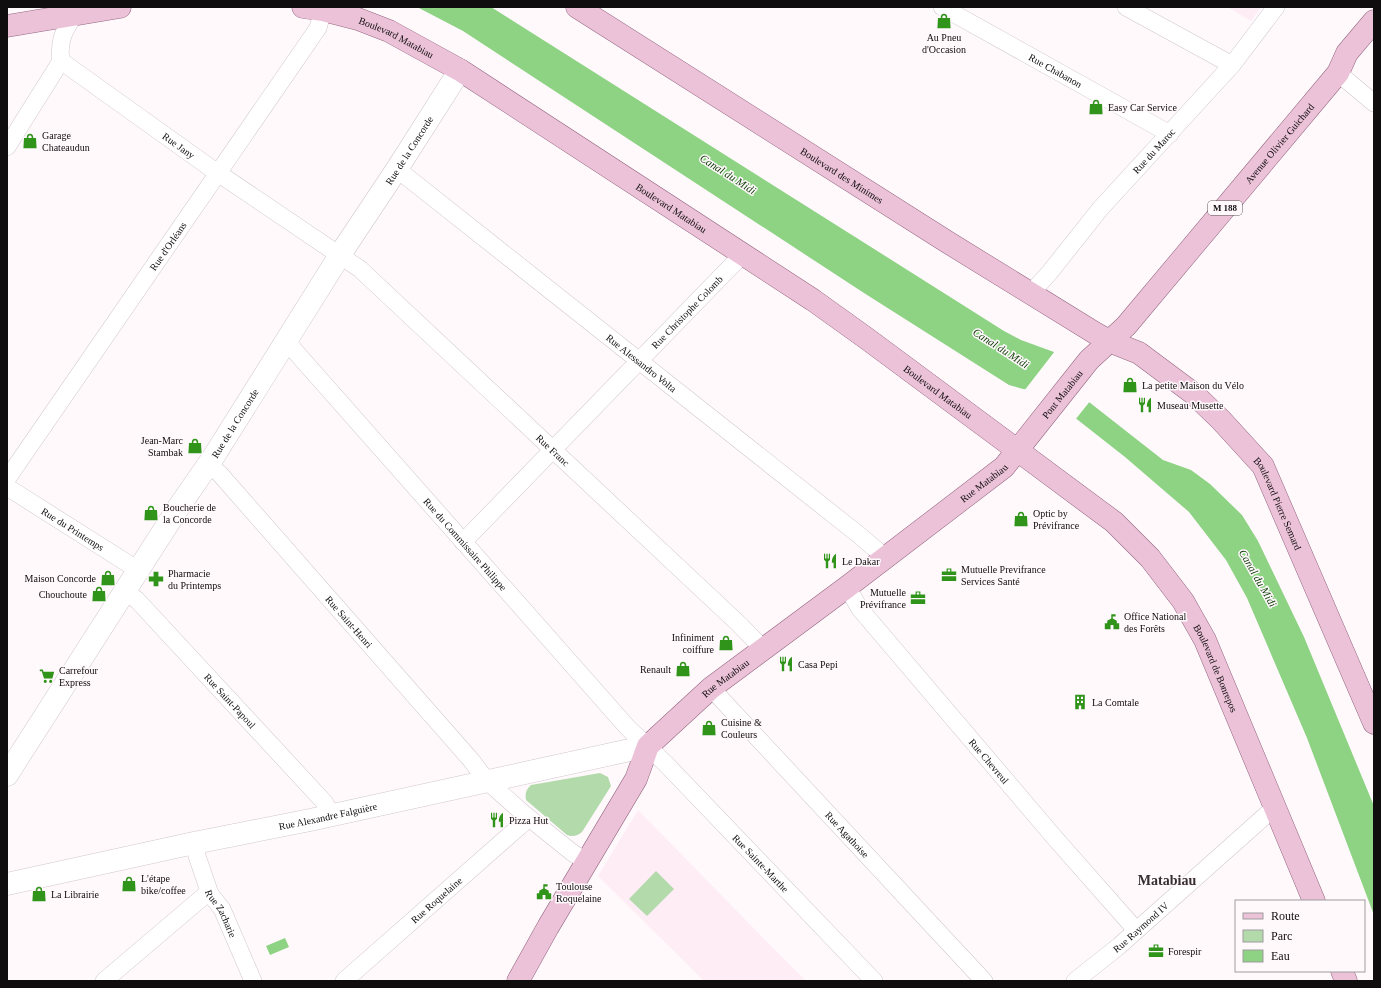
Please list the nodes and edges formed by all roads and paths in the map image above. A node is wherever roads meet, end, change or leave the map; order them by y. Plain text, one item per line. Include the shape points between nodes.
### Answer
1 (120, 7) edge
2 (577, 7) edge
3 (942, 7) edge
4 (1126, 7) edge
5 (1276, 7) edge
6 (313, 9) edge
7 (74, 15) junction
8 (1374, 21) edge
9 (7, 26) edge
10 (1374, 39) edge
11 (61, 61) junction
12 (1232, 65) junction
13 (460, 70) junction
14 (1338, 73) junction
15 (1374, 103) edge
16 (1170, 134) junction
17 (7, 147) edge
18 (397, 169) junction
19 (218, 173) junction
20 (743, 254) junction
21 (340, 256) junction
22 (1031, 293) junction
23 (286, 340) junction
24 (1109, 341) junction
25 (640, 360) junction
26 (554, 450) junction
27 (1018, 450) junction
28 (208, 465) junction
29 (7, 479) edge
30 (7, 487) edge
31 (463, 542) junction
32 (886, 558) junction
33 (138, 570) junction
34 (847, 587) junction
35 (124, 591) junction
36 (763, 649) junction
37 (711, 688) junction
38 (1374, 723) edge
39 (648, 746) junction
40 (10, 763) edge
41 (488, 781) junction
42 (1275, 807) junction
43 (331, 815) junction
44 (529, 818) junction
45 (194, 843) junction
46 (588, 861) junction
47 (7, 884) edge
48 (210, 894) junction
49 (1314, 900) edge
50 (1136, 930) junction
51 (104, 981) edge
52 (254, 981) edge
53 (344, 981) edge
54 (518, 981) edge
55 (874, 981) edge
56 (984, 981) edge
57 (1075, 981) edge

1 - 7 main road
2 - 22 main road, Boulevard des Minimes
3 - 16 street, Rue Chabanon
4 - 12 street
5 - 12 street, Rue du Maroc
6 - 13 main road, Boulevard Matabiau via 358,19 389,31
6 - 19 street, Rue d'Orléans via 318,28
7 - 9 main road
7 - 11 street via 62,35 59,50
8 - 14 main road, Avenue Olivier Guichard / M 188 via 1347,54
10 - 14 main road, Avenue Olivier Guichard / M 188 via 1357,59
11 - 17 street
11 - 19 street, Rue Jany
12 - 16 street, Rue du Maroc
13 - 18 street, Rue de la Concorde
13 - 20 main road, Boulevard Matabiau
14 - 15 street
14 - 24 main road, Avenue Olivier Guichard / M 188 via 1126,326
16 - 22 street, Rue du Maroc via 1100,209
18 - 21 street, Rue de la Concorde
18 - 25 street, Rue Alessandro Volta
19 - 21 street, Rue Jany
19 - 29 street, Rue d'Orléans
20 - 25 street, Rue Christophe Colomb
20 - 27 main road, Boulevard Matabiau via 854,330
21 - 23 street, Rue de la Concorde
21 - 26 street, Rue Franc via 360,269
22 - 24 main road, Boulevard des Minimes
23 - 28 street, Rue de la Concorde
23 - 31 street, Rue du Commissaire Philippe
24 - 27 main road, Pont Matabiau via 1089,360
24 - 38 main road, Boulevard Pierre Semard via 1139,353 1194,394 1263,466
25 - 26 street, Rue Christophe Colomb
25 - 32 street, Rue Alessandro Volta
26 - 31 street, Rue Christophe Colomb
26 - 36 street, Rue Franc
27 - 32 main road, Rue Matabiau via 1004,467
27 - 42 main road, Boulevard de Bonrepos via 1114,522 1150,558 1183,601 1205,640
28 - 33 street, Rue de la Concorde
28 - 41 street, Rue Saint-Henri via 219,473
30 - 33 street, Rue du Printemps
31 - 39 street, Rue du Commissaire Philippe via 628,728
32 - 34 main road, Rue Matabiau
33 - 35 street, Rue de la Concorde
34 - 36 main road, Rue Matabiau
34 - 50 street, Rue Chevreul via 865,615
35 - 40 street, Rue de la Concorde
35 - 43 street, Rue Saint-Papoul via 137,600 325,802
36 - 37 main road, Rue Matabiau
37 - 39 main road, Rue Matabiau
37 - 56 street, Rue Agathoise
39 - 41 street, Rue Alexandre Falguière
39 - 46 main road, Rue Matabiau via 636,779
39 - 55 street, Rue Sainte-Marthe
41 - 43 street, Rue Alexandre Falguière
41 - 44 street, Rue Saint-Henri
42 - 49 main road, Boulevard de Bonrepos
42 - 50 street, Rue Raymond IV
43 - 45 street, Rue Alexandre Falguière
44 - 46 street, Rue Saint-Henri via 574,854
44 - 53 street, Rue Roquelaine
45 - 47 street, Rue Alexandre Falguière
45 - 48 street, Rue Zacharie
46 - 54 main road, Rue Matabiau
48 - 51 street via 204,896
48 - 52 street, Rue Zacharie via 222,909
50 - 57 street, Rue Raymond IV

